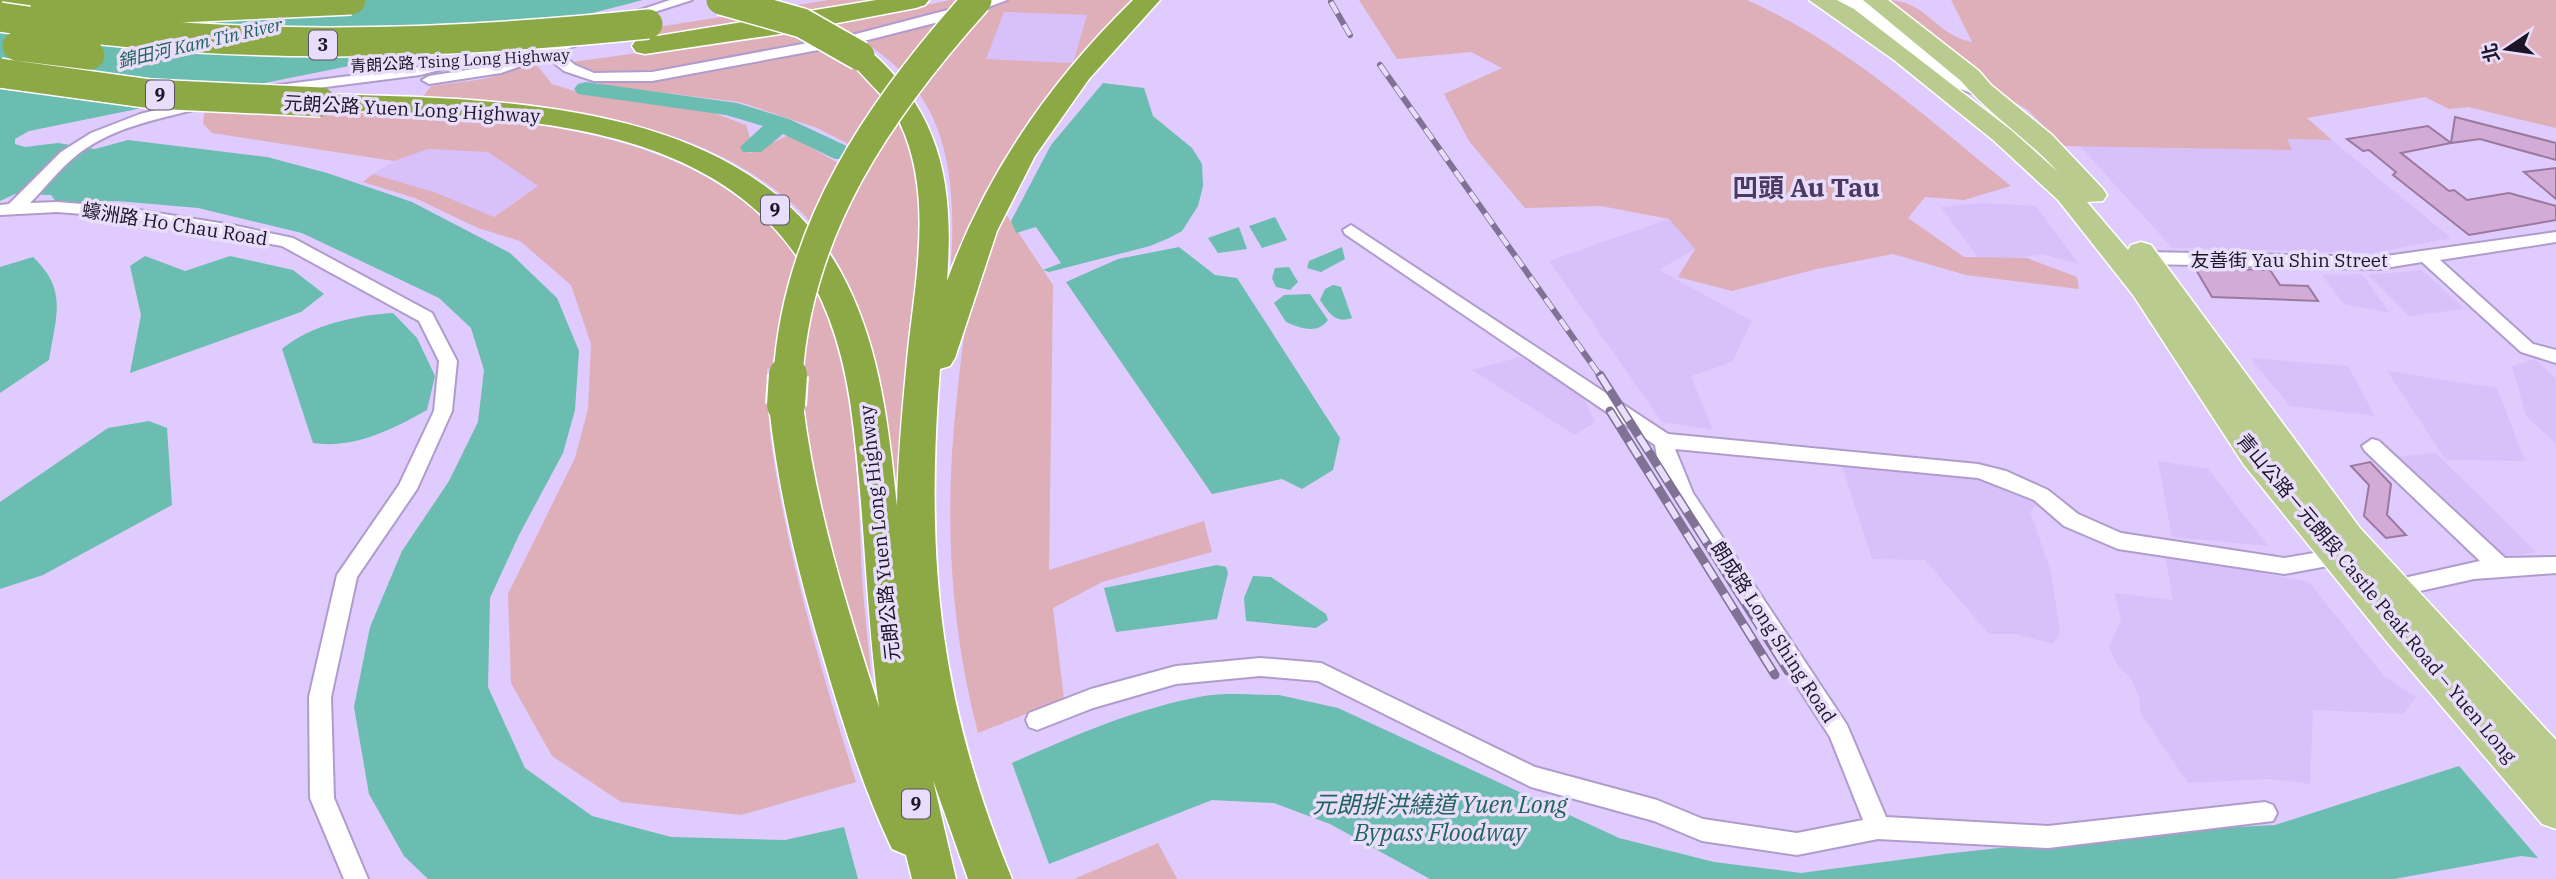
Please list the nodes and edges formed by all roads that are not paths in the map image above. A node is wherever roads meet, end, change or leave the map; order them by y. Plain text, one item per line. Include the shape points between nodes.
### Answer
1 (5, 0) edge
2 (58, 0) edge
3 (351, 0) edge
4 (685, 0) edge
5 (721, 0) edge
6 (801, 0) edge
7 (916, 0) edge
8 (977, 0) edge
9 (1000, 0) edge
10 (1147, 0) edge
11 (1820, 0) edge
12 (1850, 0) edge
13 (1874, 0) edge
14 (0, 11) edge
15 (0, 17) edge
16 (648, 27) junction
17 (540, 38) junction
18 (0, 44) edge
19 (550, 53) junction
20 (113, 57) dead end
21 (222, 64) dead end
22 (0, 72) edge
23 (1982, 90) junction
24 (327, 92) junction
25 (13, 206) edge
26 (1351, 230) dead end
27 (2556, 237) edge
28 (2427, 257) junction
29 (2147, 258) junction
30 (2556, 356) edge
31 (920, 409) junction
32 (1664, 441) junction
33 (2372, 446) dead end
34 (2337, 557) junction
35 (2497, 565) junction
36 (2556, 565) edge
37 (2393, 588) junction
38 (1037, 720) dead end
39 (2556, 767) edge
40 (2556, 811) edge
41 (2265, 813) dead end
42 (1878, 828) junction
43 (356, 879) edge
44 (932, 879) edge
45 (990, 879) edge

1 - 3 highway, bridge via 158,8
2 - 14 main road
4 - 16 street
5 - 31 highway, 元朗公路 Yuen Long Highway / 9, bridge via 802,23 860,56 891,86 911,117 923,143 934,236
6 - 16 highway, 青朗公路 Tsing Long Highway / 3
7 - 16 highway, 青朗公路 Tsing Long Highway / 3 via 780,26
8 - 44 highway, bridge via 900,94 859,154 822,222 792,315 786,366 786,405 798,498 819,580 895,810
9 - 19 street via 858,38 643,77 588,76
10 - 31 highway via 1058,103 1009,177 965,274
11 - 34 main road, 青山公路－元朗段 Castle Peak Road – Yuen Long via 1902,55 2067,194 2143,288 2255,457
12 - 23 main road, 青山公路－元朗段 Castle Peak Road – Yuen Long via 1955,79
13 - 23 main road, 青山公路－元朗段 Castle Peak Road – Yuen Long
15 - 16 highway, 青朗公路 Tsing Long Highway / 3, bridge via 150,38 316,45 485,40
16 - 17 street
16 - 19 street
16 - 21 highway, 青朗公路 Tsing Long Highway / 3 via 441,63
17 - 19 street
17 - 24 street
18 - 20 highway, bridge
19 - 24 street via 467,76
22 - 24 highway, 元朗公路 Yuen Long Highway / 9, bridge via 151,94
23 - 29 main road, 青山公路－元朗段 Castle Peak Road – Yuen Long via 2063,160
24 - 25 street via 265,91 175,109 113,128 66,157
24 - 44 highway, 元朗公路 Yuen Long Highway / 9 via 529,114 636,135 700,159 742,184 782,216 809,246 837,295 867,400 897,698
25 - 43 street, 蠔洲路 Ho Chau Road via 120,212 287,242 426,317 448,361 443,411 407,489 347,575 320,697 322,797
26 - 32 street
27 - 28 street, 友善街 Yau Shin Street
28 - 29 street, 友善街 Yau Shin Street via 2379,263
28 - 30 street via 2527,348
29 - 37 main road, 青山公路－元朗段 Castle Peak Road – Yuen Long via 2317,496
31 - 45 highway, 元朗公路 Yuen Long Highway / 9 via 916,542 920,619 957,788
32 - 34 street via 1978,471 2041,495 2071,520 2118,541 2284,566
32 - 42 street, 朗成路 Long Shing Road via 1685,496 1839,732
33 - 35 street
34 - 40 main road, 青山公路－元朗段 Castle Peak Road – Yuen Long
35 - 36 street
35 - 37 street
37 - 39 main road, 青山公路－元朗段 Castle Peak Road – Yuen Long
38 - 42 street via 1176,675 1260,667 1321,671 1531,776 1657,811 1702,830 1797,844
41 - 42 street via 2048,837

